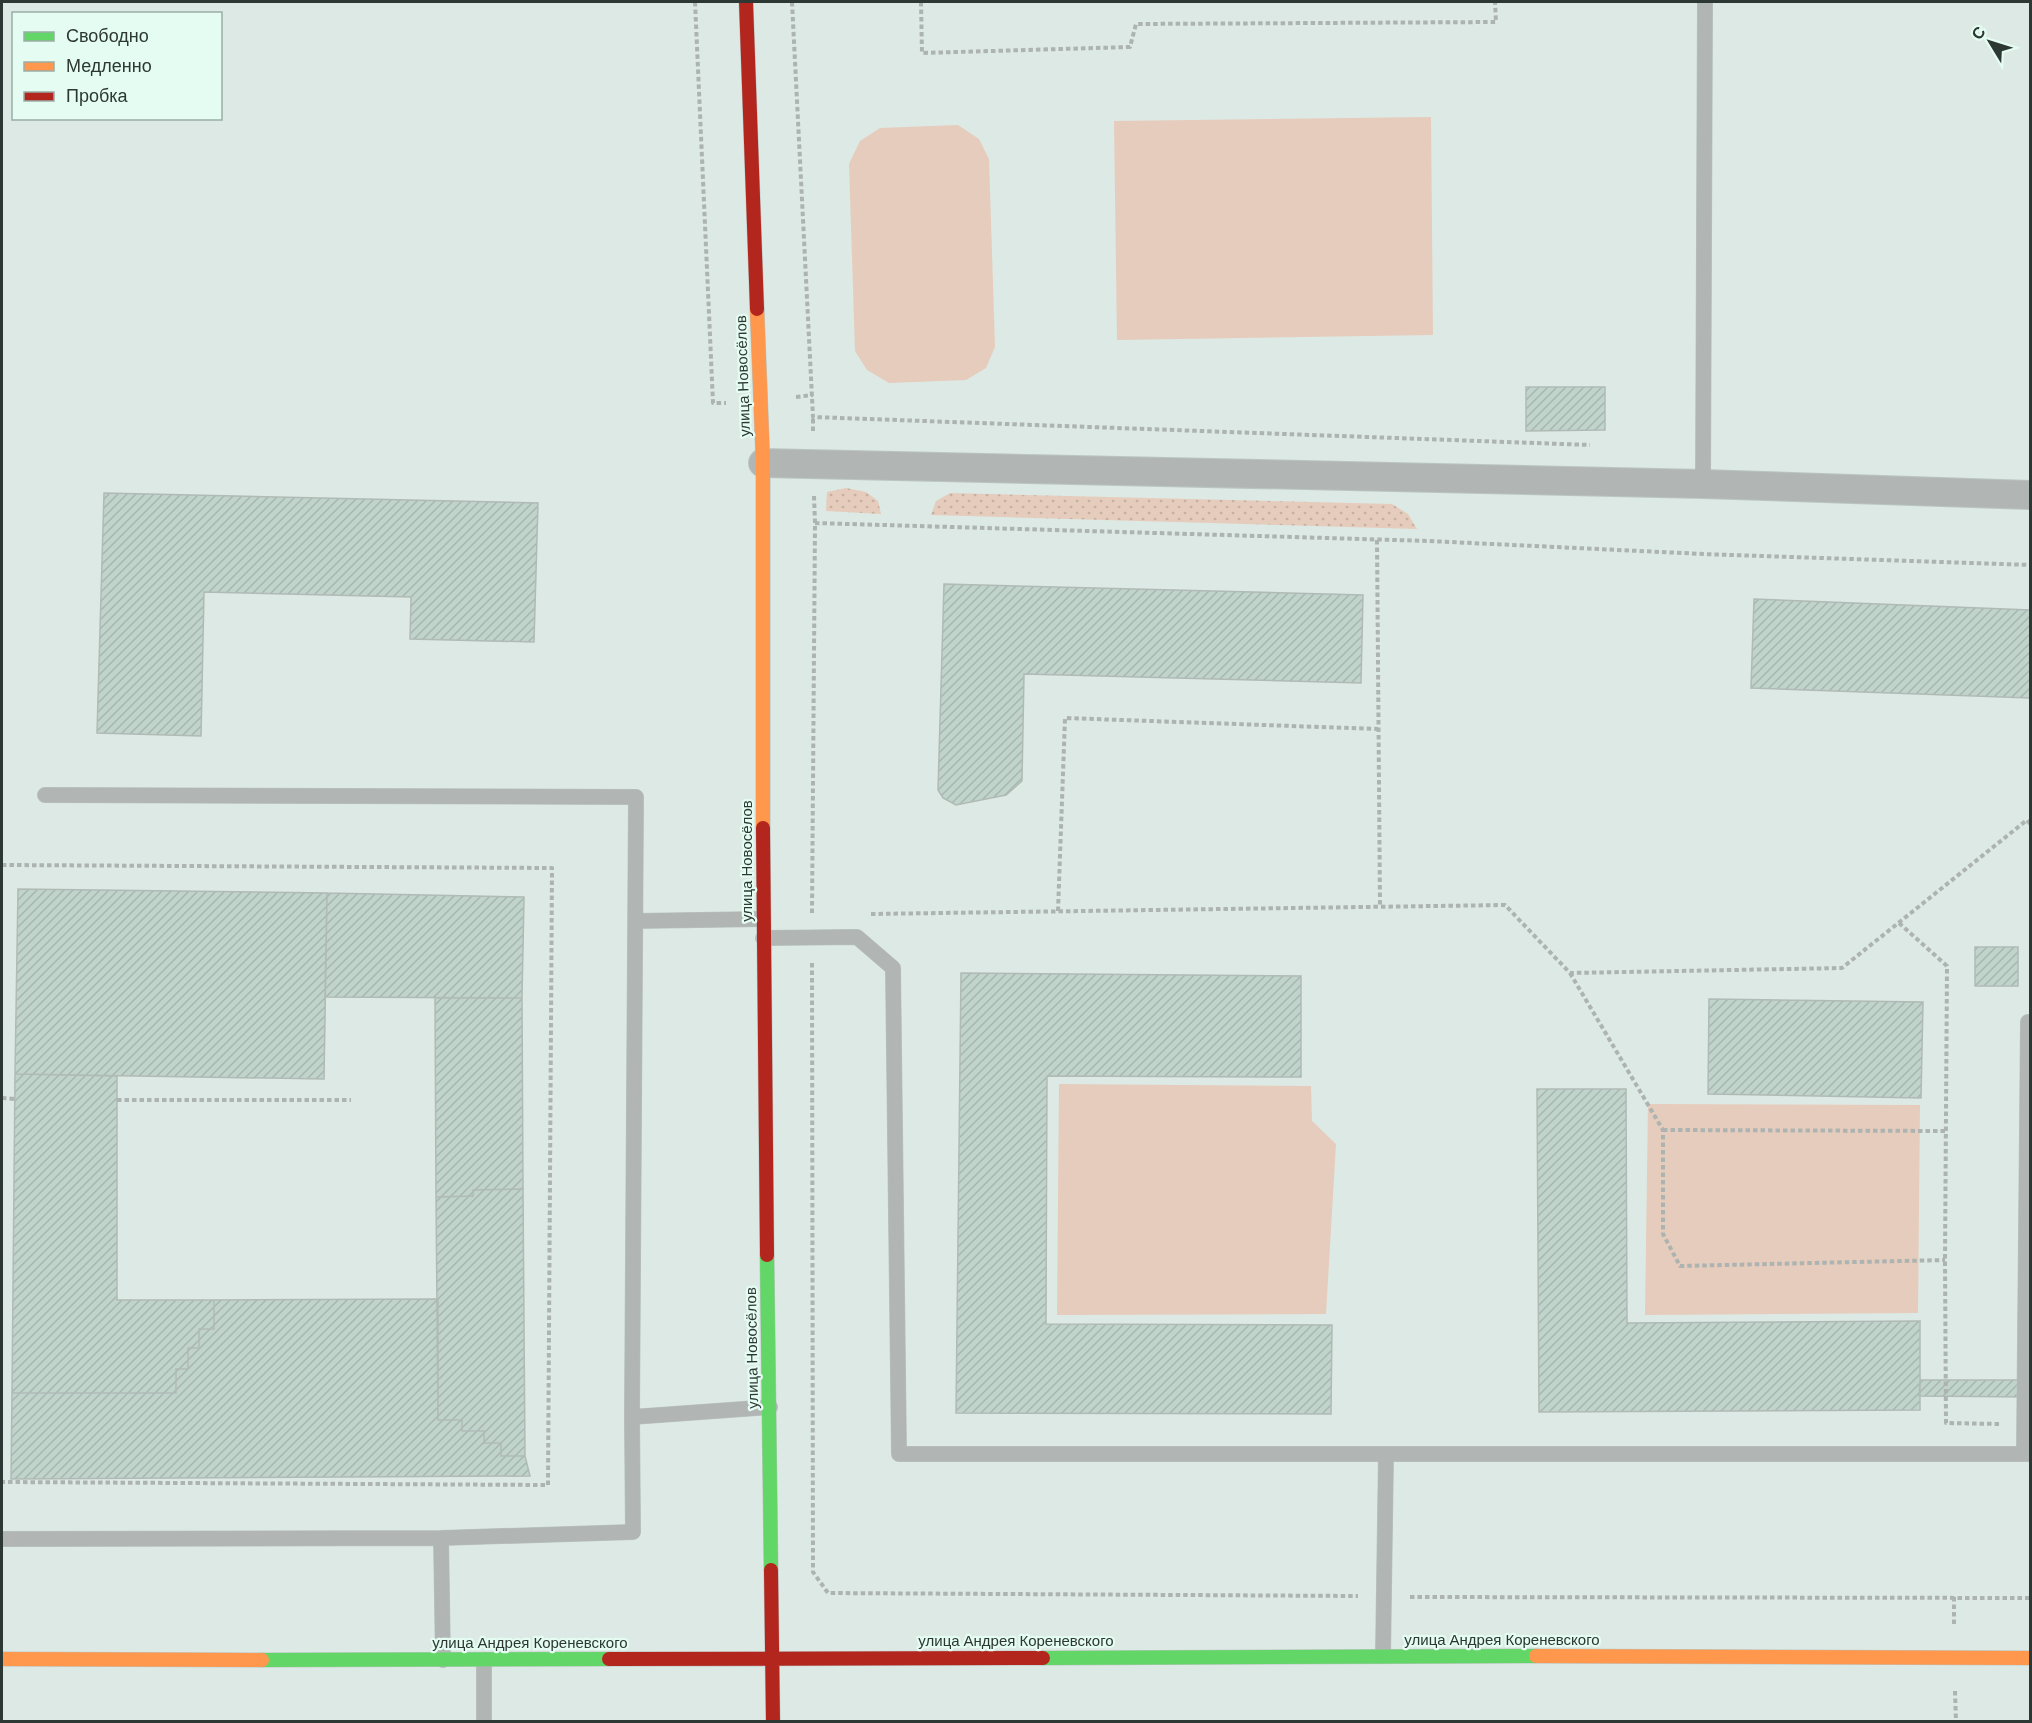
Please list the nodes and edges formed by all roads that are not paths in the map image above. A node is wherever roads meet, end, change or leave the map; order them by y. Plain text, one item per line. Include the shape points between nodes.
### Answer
1 (746, 2) edge
2 (1705, 2) edge
3 (763, 463) junction
4 (1703, 484) junction
5 (2031, 495) edge
6 (45, 795) dead end
7 (763, 919) junction
8 (635, 921) junction
9 (763, 938) junction
10 (2031, 1022) edge
11 (770, 1407) junction
12 (632, 1416) junction
13 (1386, 1454) junction
14 (2027, 1454) edge
15 (441, 1538) junction
16 (2, 1539) edge
17 (1383, 1656) junction
18 (774, 1658) junction
19 (2031, 1658) edge
20 (2, 1659) edge
21 (443, 1660) junction
22 (484, 1660) junction
23 (484, 1722) edge
24 (773, 1722) edge

1 - 3 street, улица Новосёлов
2 - 4 lane
3 - 4 street
3 - 7 street, улица Новосёлов
4 - 5 street
6 - 8 lane via 636,797
7 - 8 lane
7 - 9 street, улица Новосёлов
8 - 12 lane
9 - 11 street, улица Новосёлов
9 - 13 lane via 857,937 894,968 899,1454
10 - 14 lane via 2024,1424
11 - 12 lane
11 - 18 street, улица Новосёлов
12 - 15 lane via 633,1532
13 - 14 lane
13 - 17 lane
15 - 16 lane
15 - 21 lane
17 - 18 street, улица Андрея Кореневского
17 - 19 street, улица Андрея Кореневского
18 - 22 street, улица Андрея Кореневского
18 - 24 street, улица Новосёлов
20 - 21 street, улица Андрея Кореневского
21 - 22 street, улица Андрея Кореневского
22 - 23 lane

